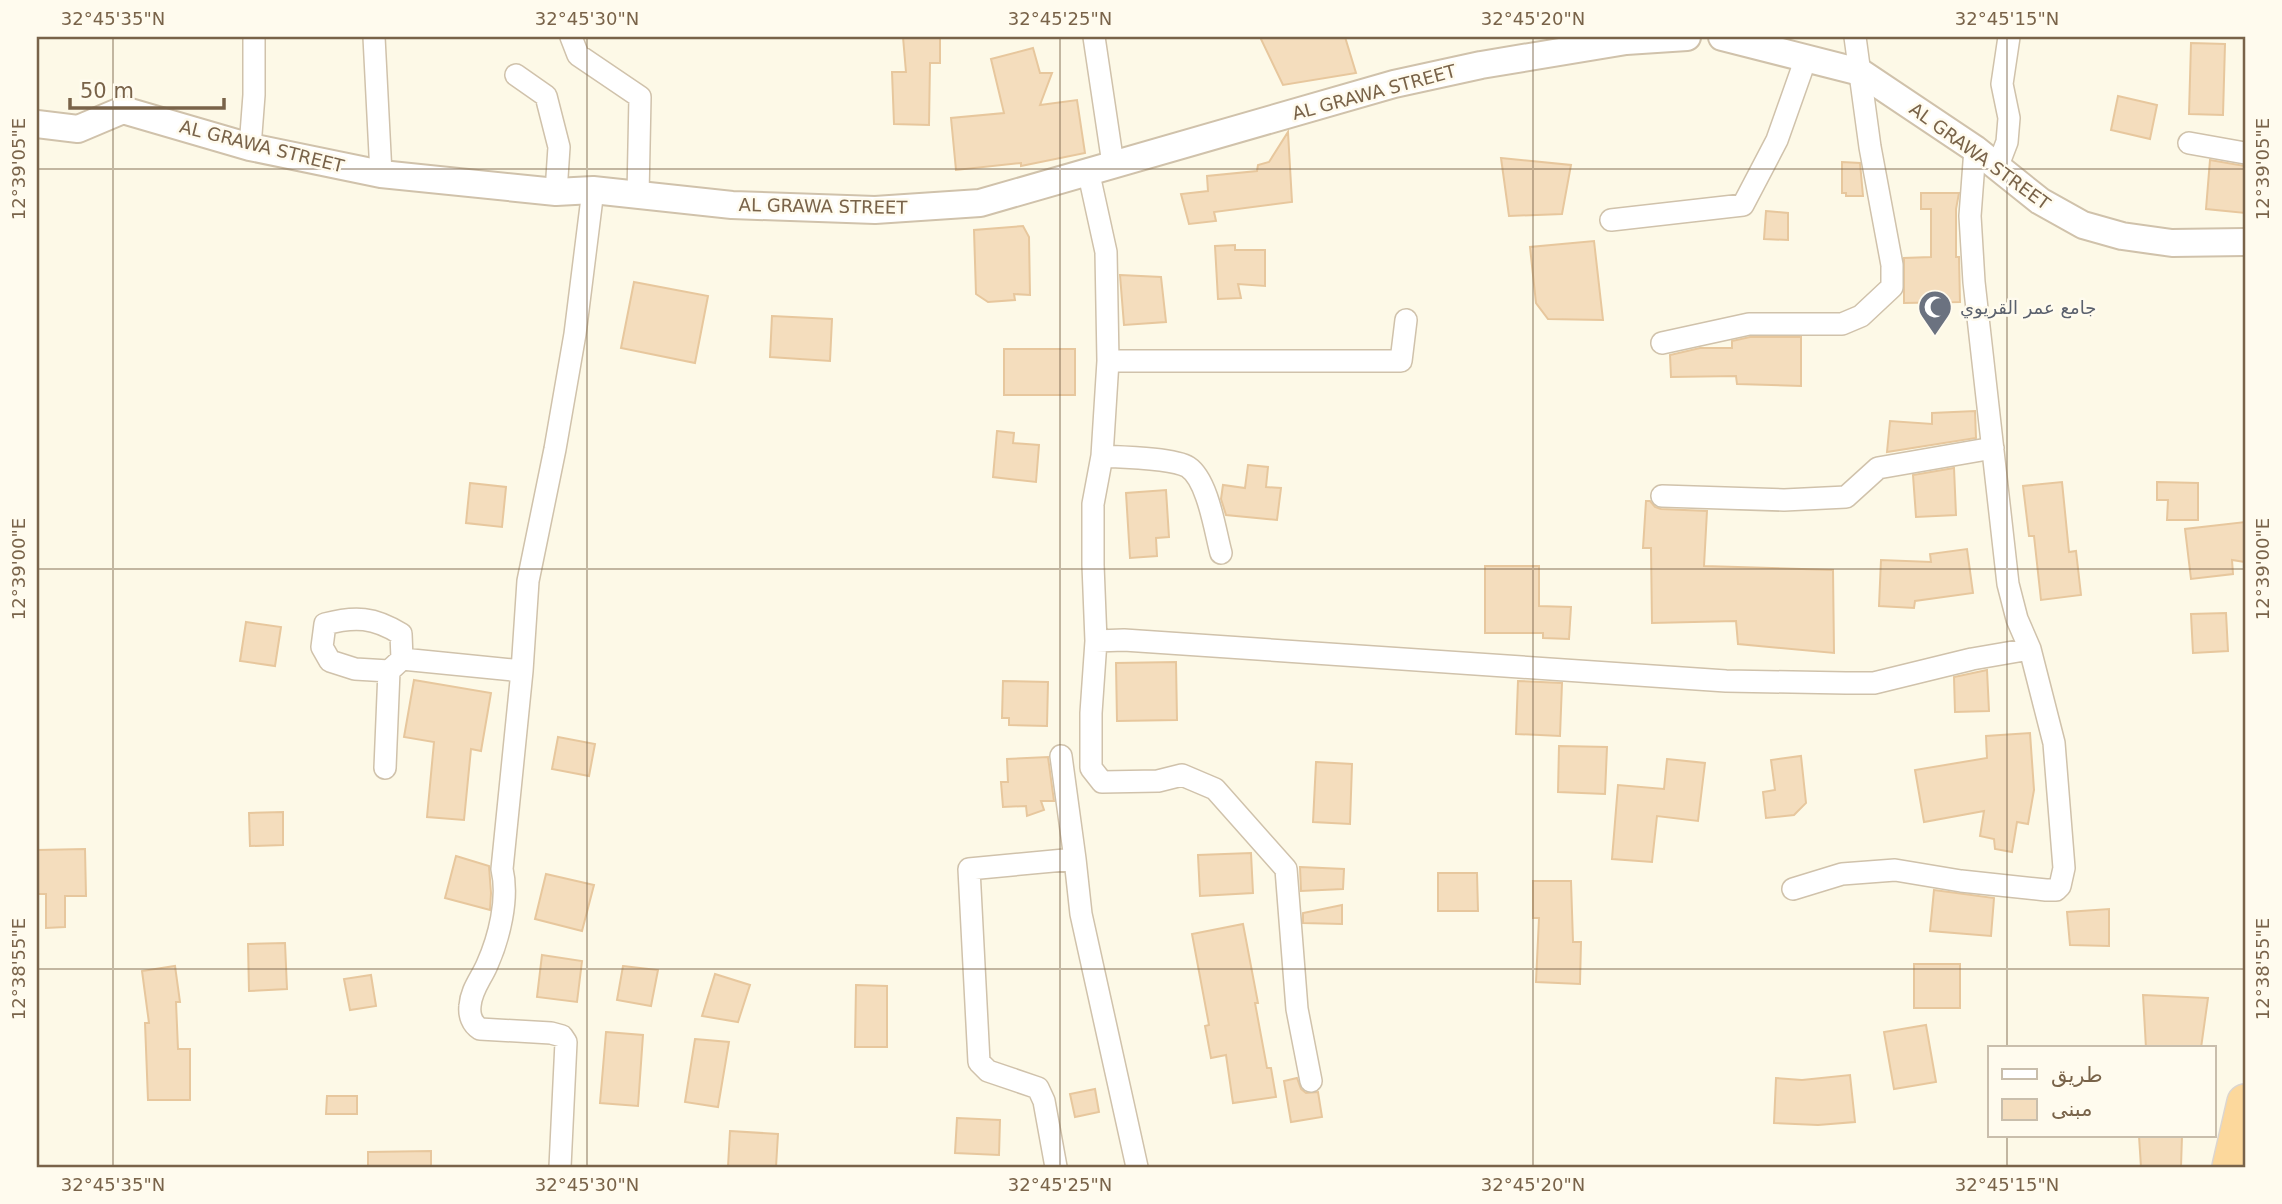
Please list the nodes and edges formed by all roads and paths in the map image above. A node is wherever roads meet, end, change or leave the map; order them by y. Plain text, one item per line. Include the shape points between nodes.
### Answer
1 (254, 37) edge
2 (374, 37) edge
3 (571, 37) edge
4 (1094, 37) edge
5 (1687, 37) edge
6 (1722, 37) edge
7 (1855, 37) edge
8 (2009, 37) edge
9 (1806, 58) junction
10 (1860, 72) junction
11 (516, 75) dead end
12 (37, 124) edge
13 (2189, 143) dead end
14 (250, 147) junction
15 (1975, 149) junction
16 (2245, 153) edge
17 (1100, 167) junction
18 (1997, 168) junction
19 (381, 174) junction
20 (593, 190) junction
21 (556, 192) junction
22 (638, 195) junction
23 (1611, 220) dead end
24 (2245, 242) edge
25 (1406, 320) dead end
26 (1662, 343) dead end
27 (1108, 361) junction
28 (1993, 448) junction
29 (1102, 456) junction
30 (1662, 496) dead end
31 (1221, 553) dead end
32 (1096, 641) junction
33 (2030, 649) junction
34 (522, 671) junction
35 (1061, 757) dead end
36 (385, 768) dead end
37 (1075, 859) junction
38 (1793, 889) dead end
39 (1311, 1081) dead end
40 (2245, 1102) edge
41 (560, 1167) edge
42 (1056, 1167) edge
43 (1137, 1167) edge
44 (2230, 1167) edge

1 - 14 street
2 - 19 street
3 - 22 street via 578,55 640,97
4 - 17 street
5 - 17 street, AL GRAWA STREET via 1626,41 1394,84
6 - 9 street, AL GRAWA STREET
7 - 10 street
8 - 18 street via 2002,84 2009,118 2007,142
9 - 10 street, AL GRAWA STREET
9 - 23 street via 1777,140 1743,205
10 - 15 street, AL GRAWA STREET
10 - 26 street via 1892,286 1852,322 1749,324
11 - 21 street via 545,96 559,147
12 - 14 street, AL GRAWA STREET via 78,129 123,110
13 - 16 street
14 - 19 street, AL GRAWA STREET
15 - 18 street, AL GRAWA STREET
15 - 28 street via 1970,216
17 - 22 street, AL GRAWA STREET via 980,203 875,210 732,205
17 - 27 street
18 - 24 street, AL GRAWA STREET via 2040,201 2083,225 2172,243
19 - 21 street, AL GRAWA STREET
20 - 21 street, AL GRAWA STREET
20 - 22 street, AL GRAWA STREET
20 - 34 street via 575,334 528,581
25 - 27 street via 1401,361
27 - 29 street
28 - 30 street via 1878,468 1846,497
28 - 33 street via 2008,584
29 - 31 street via 1187,466 1197,475 1209,505
29 - 32 street via 1093,504
32 - 33 street via 1726,681 1846,683 1874,683
32 - 39 street via 1091,768 1102,782 1158,781 1182,775 1215,789 1286,869 1297,1009
33 - 38 street via 2054,743 2064,868 2060,886 2046,890 1895,870 1842,874
34 - 36 street via 396,665
34 - 41 street via 502,869 502,915 486,967 472,993 470,1012 480,1029 551,1034 566,1042
35 - 37 street
37 - 42 street via 969,869 979,1062 998,1076 1038,1088
37 - 43 street via 1080,914
40 - 44 highway

